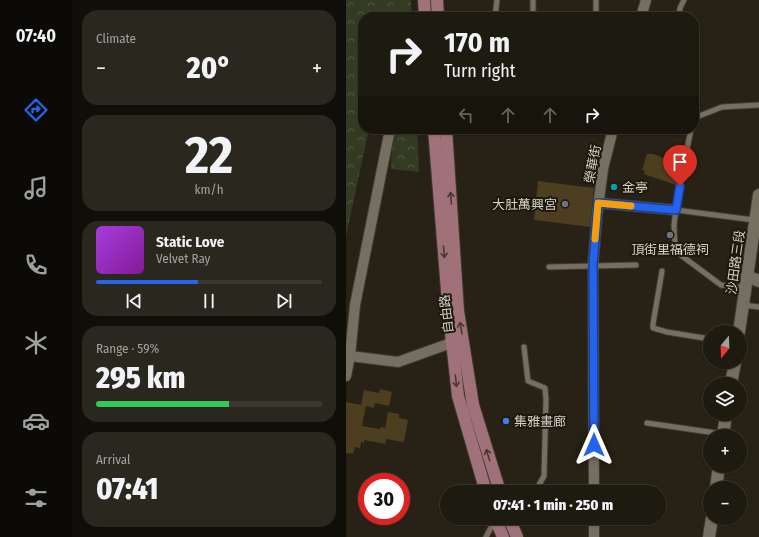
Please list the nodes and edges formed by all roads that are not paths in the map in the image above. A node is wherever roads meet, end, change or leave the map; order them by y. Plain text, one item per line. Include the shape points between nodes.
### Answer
1 (424, 0) edge
2 (437, 0) edge
3 (497, 0) edge
4 (533, 0) edge
5 (596, 0) edge
6 (646, 0) edge
7 (684, 0) edge
8 (425, 12) edge
9 (438, 12) edge
10 (496, 12) edge
11 (533, 12) edge
12 (596, 12) edge
13 (643, 12) edge
14 (680, 12) edge
15 (759, 105) edge
16 (699, 116) edge
17 (389, 134) edge
18 (434, 134) edge
19 (446, 134) edge
20 (612, 134) edge
21 (690, 134) edge
22 (759, 195) edge
23 (598, 203) junction
24 (676, 210) junction
25 (755, 220) junction
26 (593, 265) junction
27 (636, 265) dead end
28 (549, 267) dead end
29 (662, 271) dead end
30 (753, 281) edge
31 (744, 305) junction
32 (759, 306) edge
33 (740, 325) edge
34 (703, 338) edge
35 (451, 343) junction
36 (524, 347) dead end
37 (350, 356) junction
38 (346, 376) edge
39 (647, 423) dead end
40 (703, 432) edge
41 (484, 485) edge
42 (498, 485) edge
43 (539, 485) edge
44 (594, 485) edge
45 (492, 525) edge
46 (498, 525) edge
47 (512, 525) edge
48 (594, 525) edge
49 (711, 525) edge
50 (486, 537) edge
51 (503, 537) edge
52 (517, 537) edge
53 (594, 537) edge
54 (709, 537) edge

1 - 8 main road
2 - 9 main road
3 - 10 lane
4 - 11 lane
5 - 12 lane
6 - 13 street
7 - 14 lane
15 - 16 lane via 722,107
17 - 37 street via 355,305
18 -> 35 main road, 自由路
42 -> 19 main road, 自由路 via 473,405 458,311
20 - 23 street, 榮華街
21 - 24 lane
22 - 25 street, 沙田路三段
23 - 24 street
23 - 26 street, 榮華街
24 - 25 lane
24 - 30 lane via 675,246 682,256 721,285
25 - 30 street, 沙田路三段
26 - 27 lane
26 - 28 lane
26 - 44 street, 榮華街
29 - 34 lane via 654,328
30 - 31 street, 沙田路三段
31 - 32 lane
31 - 33 street, 沙田路三段
35 - 37 street via 398,362
35 -> 41 main road, 自由路 via 458,396
36 - 43 lane via 528,381 545,388 544,476
37 - 38 street
39 - 40 lane
45 - 50 lane
46 - 51 main road
47 - 52 main road
48 - 53 street
49 - 54 street

